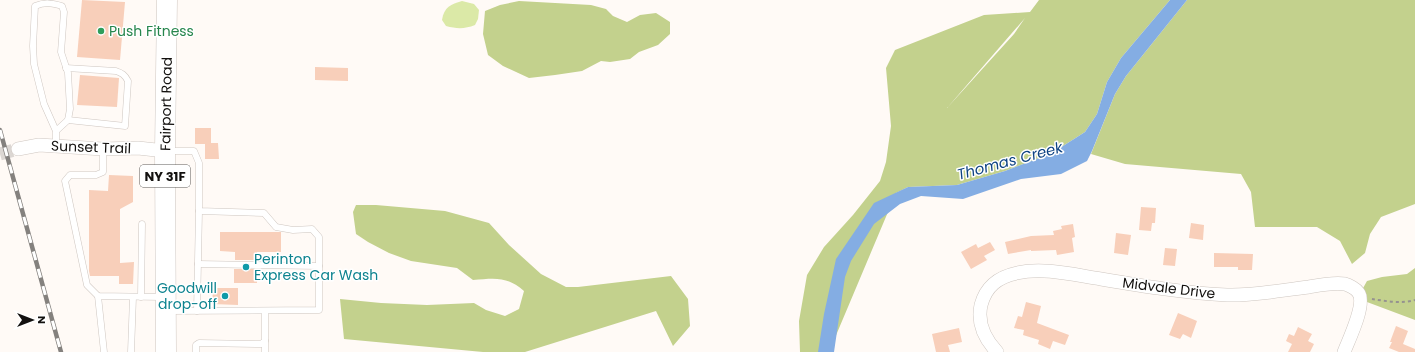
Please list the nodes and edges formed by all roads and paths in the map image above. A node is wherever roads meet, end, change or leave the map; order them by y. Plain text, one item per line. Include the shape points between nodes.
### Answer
1 (167, 0) edge
2 (66, 68) junction
3 (68, 120) junction
4 (56, 131) junction
5 (56, 146) junction
6 (18, 149) tunnel mouth
7 (103, 149) junction
8 (165, 151) junction
9 (199, 211) junction
10 (142, 224) dead end
11 (198, 264) junction
12 (319, 266) junction
13 (98, 296) junction
14 (133, 297) junction
15 (141, 297) junction
16 (1361, 297) junction
17 (1415, 300) edge
18 (166, 304) junction
19 (197, 311) junction
20 (265, 311) junction
21 (265, 341) junction
22 (104, 352) edge
23 (132, 352) edge
24 (166, 352) edge
25 (196, 352) edge
26 (265, 352) edge
27 (997, 352) edge
28 (1344, 352) edge

1 - 8 main road, Fairport Road / NY 31F
2 - 3 lane via 70,109
2 - 3 lane via 116,70 126,76 128,81 124,126
2 - 4 lane via 61,52 64,12 62,6 42,3 35,6 34,64 48,117
3 - 4 lane
4 - 5 lane
5 - 6 street, Sunset Trail via 39,145
5 - 7 street, Sunset Trail
7 - 8 street, Sunset Trail via 138,148
7 - 13 lane via 103,172 96,175 70,175 65,181 87,285
8 - 9 lane via 194,151 199,163
8 - 18 main road, Fairport Road / NY 31F
9 - 11 lane
9 - 12 lane via 264,213 276,227 312,230 319,237
10 - 15 lane
11 - 12 lane
11 - 19 lane
12 - 20 lane via 319,310
13 - 14 lane
13 - 22 lane
14 - 15 lane
14 - 23 lane
15 - 18 lane
16 - 17 path via 1383,301
16 - 27 street, Midvale Drive via 1346,284 1222,295 1063,273 1018,273 993,284 986,290 983,299 982,328
16 - 28 street via 1360,310
18 - 19 lane
18 - 24 main road, Fairport Road / NY 31F
19 - 20 lane
20 - 21 lane
21 - 25 lane via 261,344 199,343 196,345
21 - 26 lane

